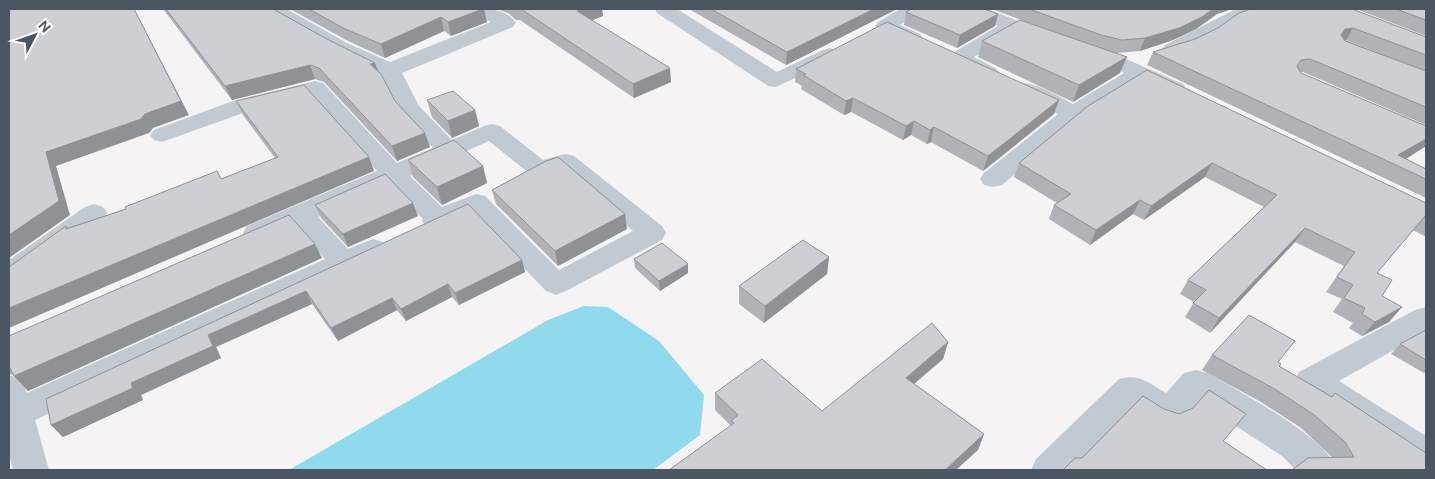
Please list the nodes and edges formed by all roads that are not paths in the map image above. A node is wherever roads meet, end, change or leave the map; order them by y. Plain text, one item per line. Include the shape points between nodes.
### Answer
1 (274, 9) edge
2 (481, 9) edge
3 (664, 9) edge
4 (913, 9) edge
5 (972, 9) edge
6 (1254, 9) edge
7 (1014, 18) edge
8 (1064, 45) edge
9 (843, 47) edge
10 (943, 51) junction
11 (1108, 59) edge
12 (1149, 61) junction
13 (390, 70) junction
14 (1192, 98) edge
15 (1074, 113) junction
16 (162, 135) dead end
17 (448, 150) junction
18 (393, 174) junction
19 (993, 179) dead end
20 (507, 186) junction
21 (94, 213) dead end
22 (300, 214) junction
23 (439, 219) junction
24 (239, 241) edge
25 (344, 262) junction
26 (9, 274) edge
27 (1426, 318) edge
28 (12, 401) edge
29 (1426, 455) edge
30 (31, 470) edge
31 (1049, 470) edge
32 (1320, 470) edge

1 - 13 street via 340,47
2 - 13 street via 506,23
3 - 9 street via 776,81
4 - 10 street via 877,30
5 - 7 street via 993,18
6 - 12 street via 1225,20
7 - 8 street
7 - 10 street
10 - 15 street
11 - 12 street
12 - 14 street
12 - 15 street
13 - 17 street via 410,109
15 - 19 street
16 - 18 street via 238,107 315,88
17 - 18 street
17 - 20 street via 492,131
18 - 22 street
18 - 23 street
20 - 20 street via 565,161 652,233 556,284
20 - 23 street
21 - 26 street
22 - 24 street
22 - 25 street
23 - 25 street
25 - 28 street
27 - 29 street via 1310,381
28 - 30 street
31 - 32 street via 1131,389 1169,413 1196,383 1294,445

